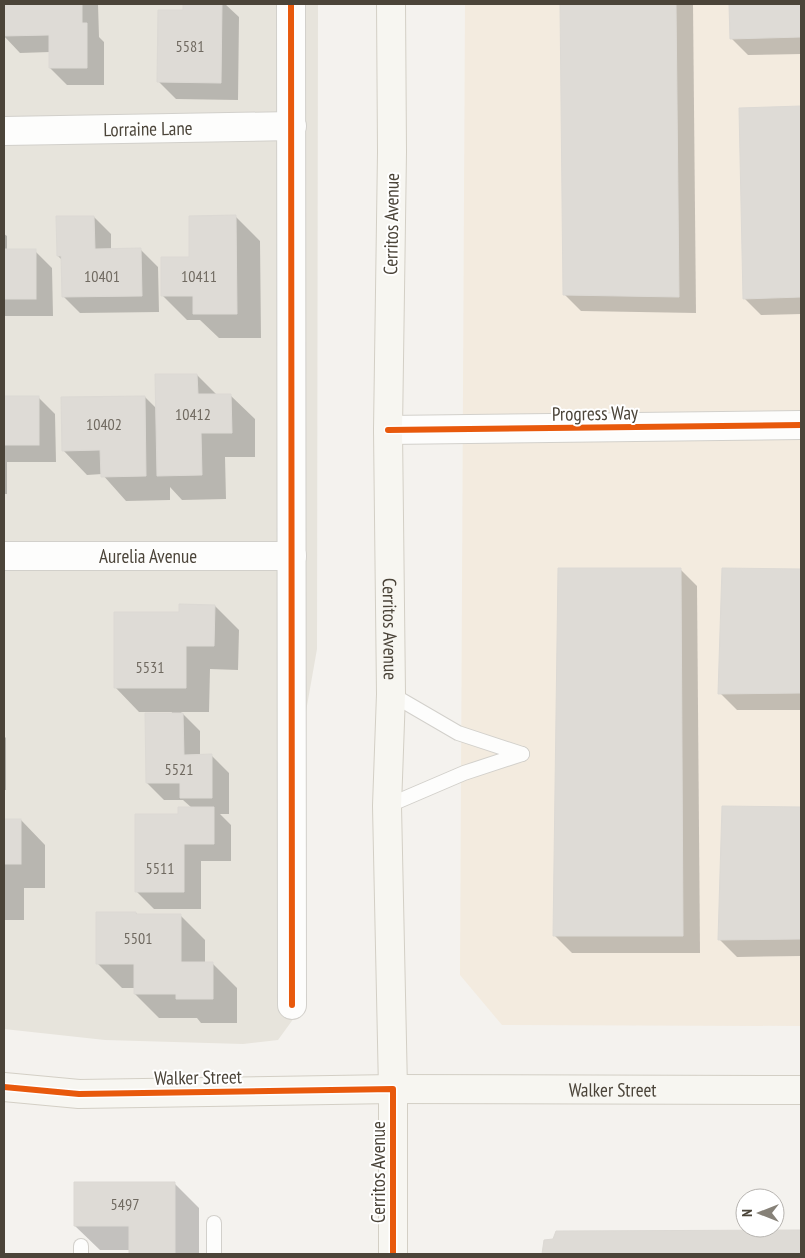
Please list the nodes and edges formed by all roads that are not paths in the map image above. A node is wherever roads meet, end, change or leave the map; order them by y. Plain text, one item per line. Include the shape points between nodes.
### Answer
1 (291, 4) edge
2 (391, 4) edge
3 (292, 126) junction
4 (4, 131) edge
5 (801, 425) edge
6 (388, 430) junction
7 (4, 556) edge
8 (292, 556) junction
9 (391, 694) junction
10 (387, 806) junction
11 (292, 1005) dead end
12 (4, 1087) edge
13 (393, 1089) junction
14 (801, 1090) edge
15 (214, 1223) dead end
16 (214, 1254) edge
17 (393, 1254) edge

1 - 3 street
2 - 6 main road, Cerritos Avenue
3 - 4 street, Lorraine Lane
3 - 8 street
5 - 6 street, Progress Way
6 - 9 main road, Cerritos Avenue
7 - 8 street, Aurelia Avenue
8 - 11 street
9 - 10 main road, Cerritos Avenue
9 - 10 lane via 458,733 522,754 448,779
10 - 13 main road, Cerritos Avenue
12 - 13 main road, Walker Street via 79,1094
13 - 14 main road, Walker Street
13 - 17 main road, Cerritos Avenue
15 - 16 lane

